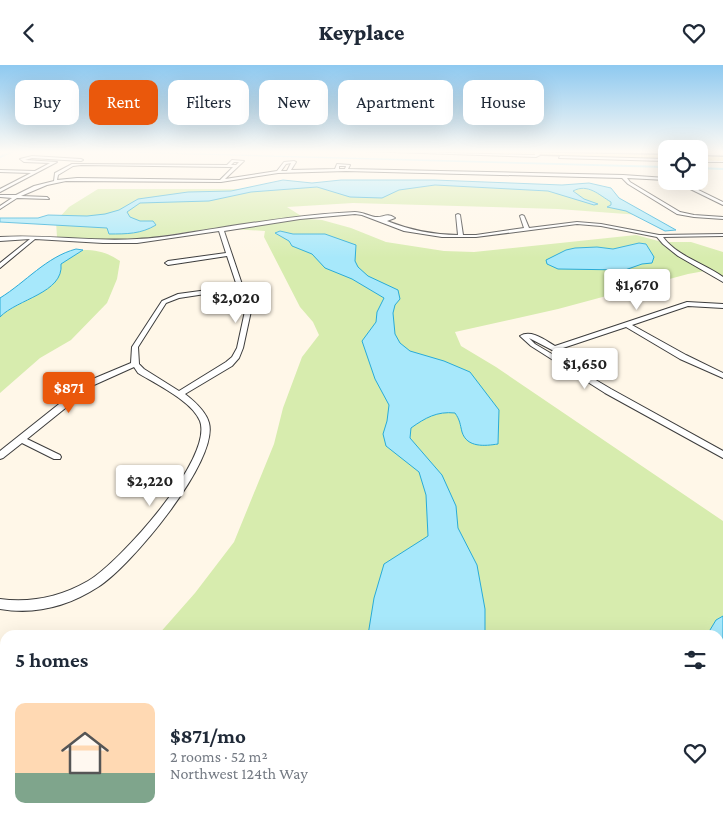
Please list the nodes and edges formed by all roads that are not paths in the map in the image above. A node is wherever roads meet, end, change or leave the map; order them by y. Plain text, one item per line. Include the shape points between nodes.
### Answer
1 (0, 187) edge
2 (7, 187) joint
3 (34, 187) edge
4 (635, 187) edge
5 (696, 190) edge
6 (0, 191) edge
7 (0, 196) edge
8 (723, 196) edge
9 (17, 197) junction
10 (710, 197) junction
11 (47, 198) dead end
12 (723, 204) edge
13 (0, 208) edge
14 (458, 215) dead end
15 (522, 216) dead end
16 (377, 218) junction
17 (723, 218) edge
18 (384, 221) junction
19 (527, 229) junction
20 (222, 231) junction
21 (723, 234) edge
22 (461, 236) junction
23 (659, 236) junction
24 (0, 241) edge
25 (31, 241) junction
26 (229, 254) junction
27 (168, 263) dead end
28 (0, 266) edge
29 (723, 280) edge
30 (240, 287) junction
31 (723, 306) edge
32 (628, 325) junction
33 (135, 364) junction
34 (723, 376) edge
35 (178, 395) junction
36 (21, 439) junction
37 (723, 455) edge
38 (0, 456) edge
39 (57, 457) dead end
40 (0, 605) edge

1 - 2 street
2 - 6 street
3 - 9 street
4 - 17 street via 680,213
5 - 10 street
7 - 9 street
8 - 10 street
9 - 11 street
9 - 13 street
10 - 12 street
14 - 22 street
15 - 19 street
16 - 18 street
16 - 18 street via 393,218
16 - 20 street via 355,213 288,219
18 - 22 street via 423,233
19 - 22 street
19 - 23 street via 567,223 590,224
20 - 25 street via 132,241
20 - 26 street
21 - 23 street
23 - 29 street via 669,247
24 - 25 street
25 - 28 street
26 - 27 street
26 - 30 street
30 - 33 street via 164,302 135,347
30 - 35 street via 248,311 236,357 229,365
31 - 32 street via 687,305
32 - 34 street
32 - 37 street via 554,349 532,337 523,336 608,391
33 - 35 street
33 - 36 street via 91,383
35 - 40 street via 201,414 206,424 204,446 193,468 160,515 124,559 85,589 64,598 18,608
36 - 38 street
36 - 39 street

